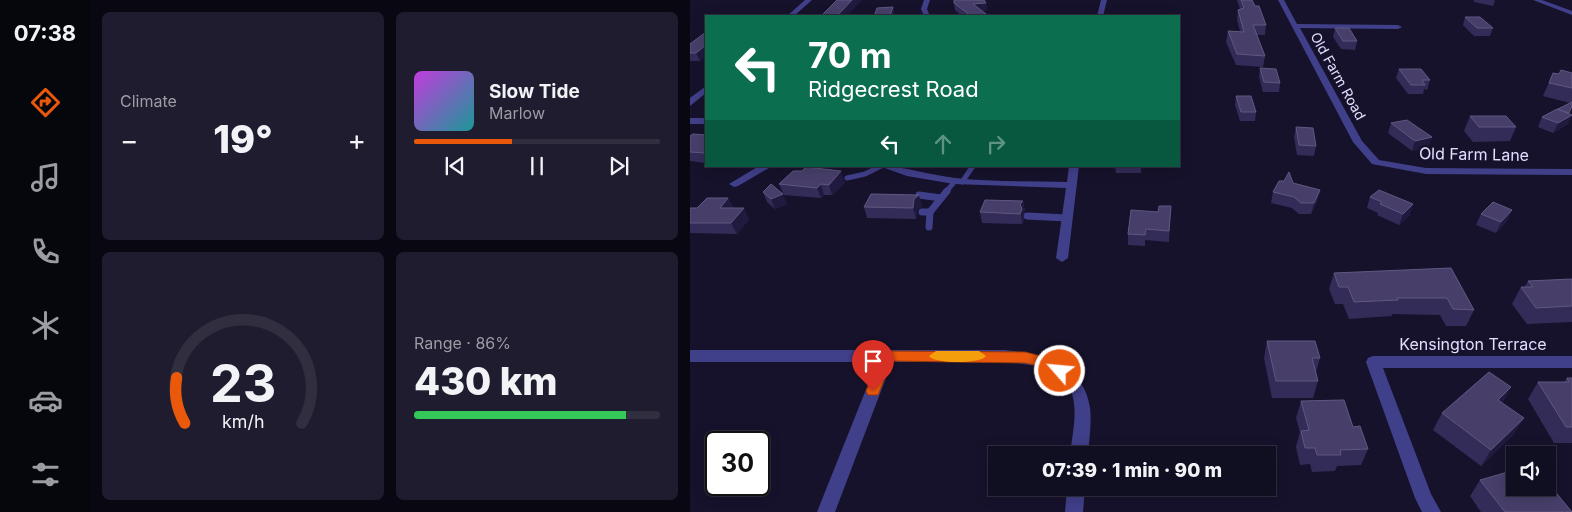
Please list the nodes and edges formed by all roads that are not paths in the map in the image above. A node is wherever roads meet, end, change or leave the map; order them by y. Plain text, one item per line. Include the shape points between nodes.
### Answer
1 (808, 0) edge
2 (927, 0) edge
3 (1104, 0) edge
4 (1281, 0) edge
5 (1536, 0) edge
6 (1572, 13) edge
7 (791, 15) edge
8 (927, 15) edge
9 (1100, 15) edge
10 (1295, 26) junction
11 (1398, 27) dead end
12 (705, 90) edge
13 (690, 103) edge
14 (690, 121) edge
15 (705, 121) edge
16 (1376, 162) joint
17 (765, 167) edge
18 (881, 167) edge
19 (888, 167) edge
20 (972, 167) edge
21 (1074, 167) edge
22 (1572, 172) edge
23 (847, 178) dead end
24 (959, 181) junction
25 (734, 184) dead end
26 (1072, 185) junction
27 (919, 195) edge
28 (941, 198) junction
29 (922, 212) dead end
30 (930, 212) junction
31 (1027, 216) dead end
32 (1067, 218) junction
33 (929, 227) dead end
34 (1062, 258) dead end
35 (690, 356) edge
36 (887, 356) junction
37 (1572, 362) edge
38 (1080, 446) edge
39 (1075, 496) edge
40 (826, 512) edge
41 (1074, 512) edge
42 (1432, 512) edge

1 - 7 street
2 - 8 street via 924,9
3 - 9 street
4 - 10 street, Old Farm Road
5 - 6 street
10 - 11 street
10 - 16 street, Old Farm Road via 1358,142
12 - 13 street
14 - 15 street
16 - 22 street, Old Farm Lane via 1426,171
17 - 25 street
18 - 23 lane
19 - 24 street
20 - 24 lane
21 - 26 street
24 - 26 street
24 - 28 lane
26 - 32 street
27 - 28 lane
28 - 30 lane
29 - 30 lane
30 - 33 lane
31 - 32 lane
32 - 34 street
35 - 36 street
36 - 38 street via 1004,356 1052,364 1076,389 1082,407
36 - 40 street
37 - 42 street, Kensington Terrace via 1373,362
39 - 41 street

